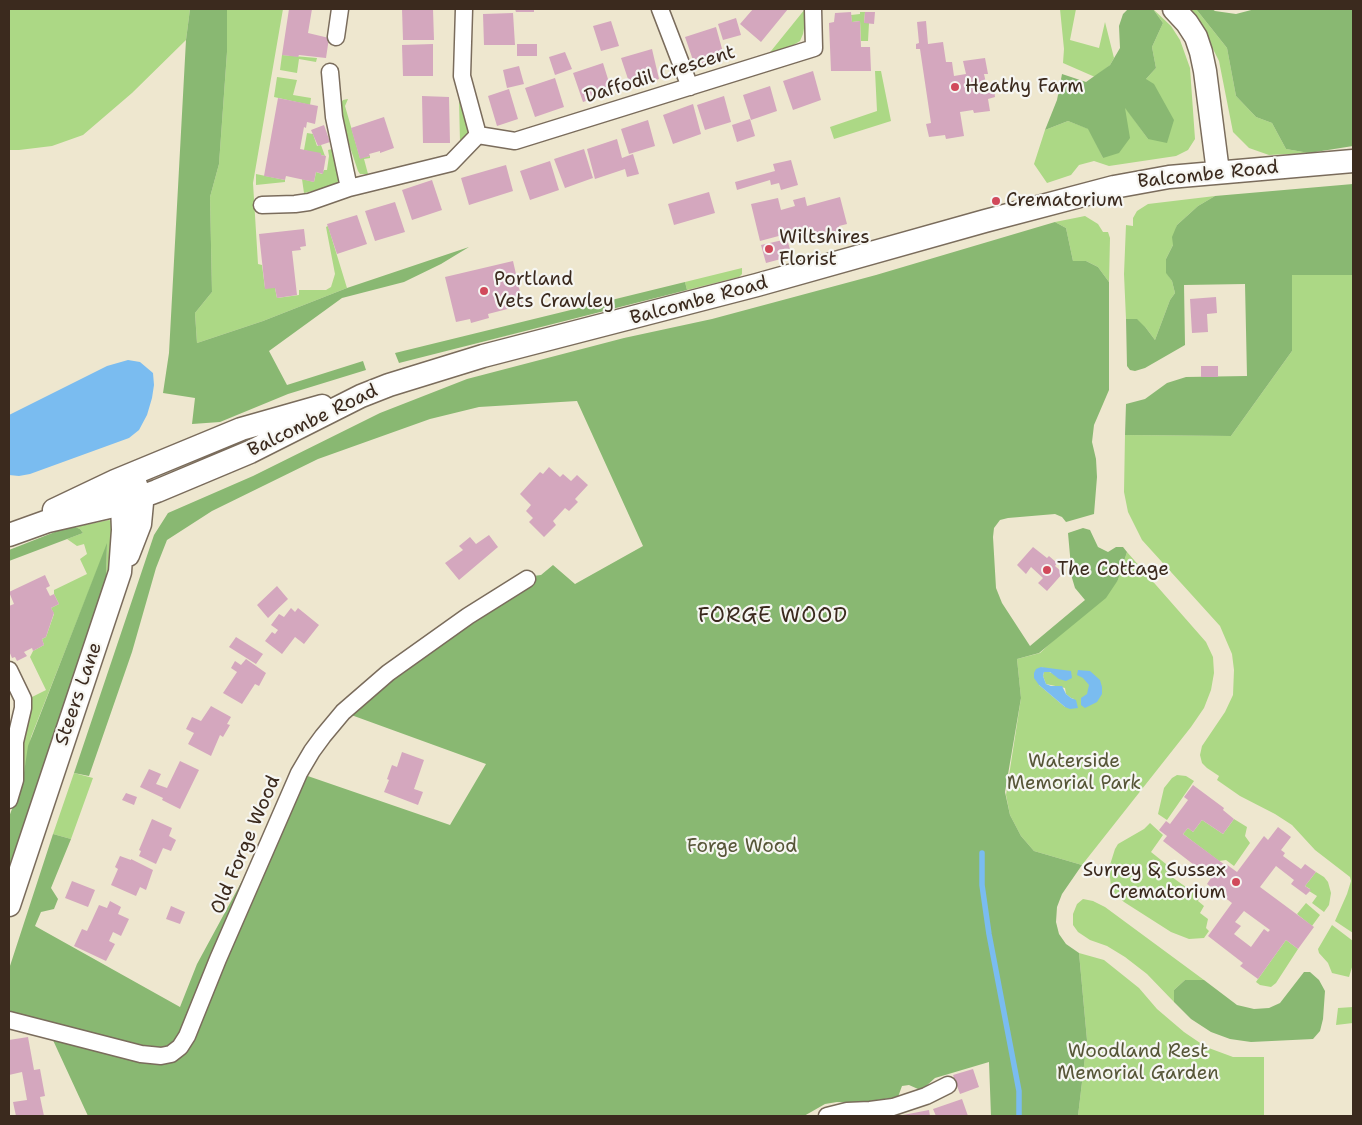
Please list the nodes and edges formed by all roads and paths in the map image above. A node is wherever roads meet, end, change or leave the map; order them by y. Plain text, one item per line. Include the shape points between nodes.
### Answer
1 (340, 9) edge
2 (464, 9) edge
3 (660, 9) edge
4 (812, 9) edge
5 (1174, 9) edge
6 (336, 37) dead end
7 (330, 72) dead end
8 (690, 87) junction
9 (478, 135) junction
10 (1353, 161) edge
11 (1218, 172) junction
12 (349, 188) junction
13 (262, 205) dead end
14 (360, 396) junction
15 (123, 477) junction
16 (131, 501) junction
17 (17, 532) edge
18 (527, 579) dead end
19 (9, 670) edge
20 (9, 800) edge
21 (9, 905) edge
22 (9, 1020) edge
23 (948, 1086) dead end
24 (827, 1116) edge

1 - 6 street
2 - 9 street via 462,76
3 - 8 street
4 - 8 street, Daffodil Crescent via 814,48
5 - 11 main road via 1196,37 1201,52
7 - 12 street via 334,117
8 - 9 street, Daffodil Crescent via 515,141
9 - 12 street via 451,163
10 - 11 main road, Balcombe Road
11 - 14 main road, Balcombe Road via 1114,187 985,220 757,286 483,356
12 - 13 street via 309,202
14 - 15 main road via 241,429
14 - 16 main road, Balcombe Road via 250,452
15 - 16 main road
15 - 17 main road via 48,513
16 - 17 main road, Balcombe Road via 66,516
16 - 21 main road, Steers Lane via 123,530 120,572
18 - 22 street, Old Forge Wood via 388,673 343,712 312,751 287,798 180,1048 161,1056 141,1054
19 - 20 street via 23,699 15,742 15,780
23 - 24 street via 893,1107

